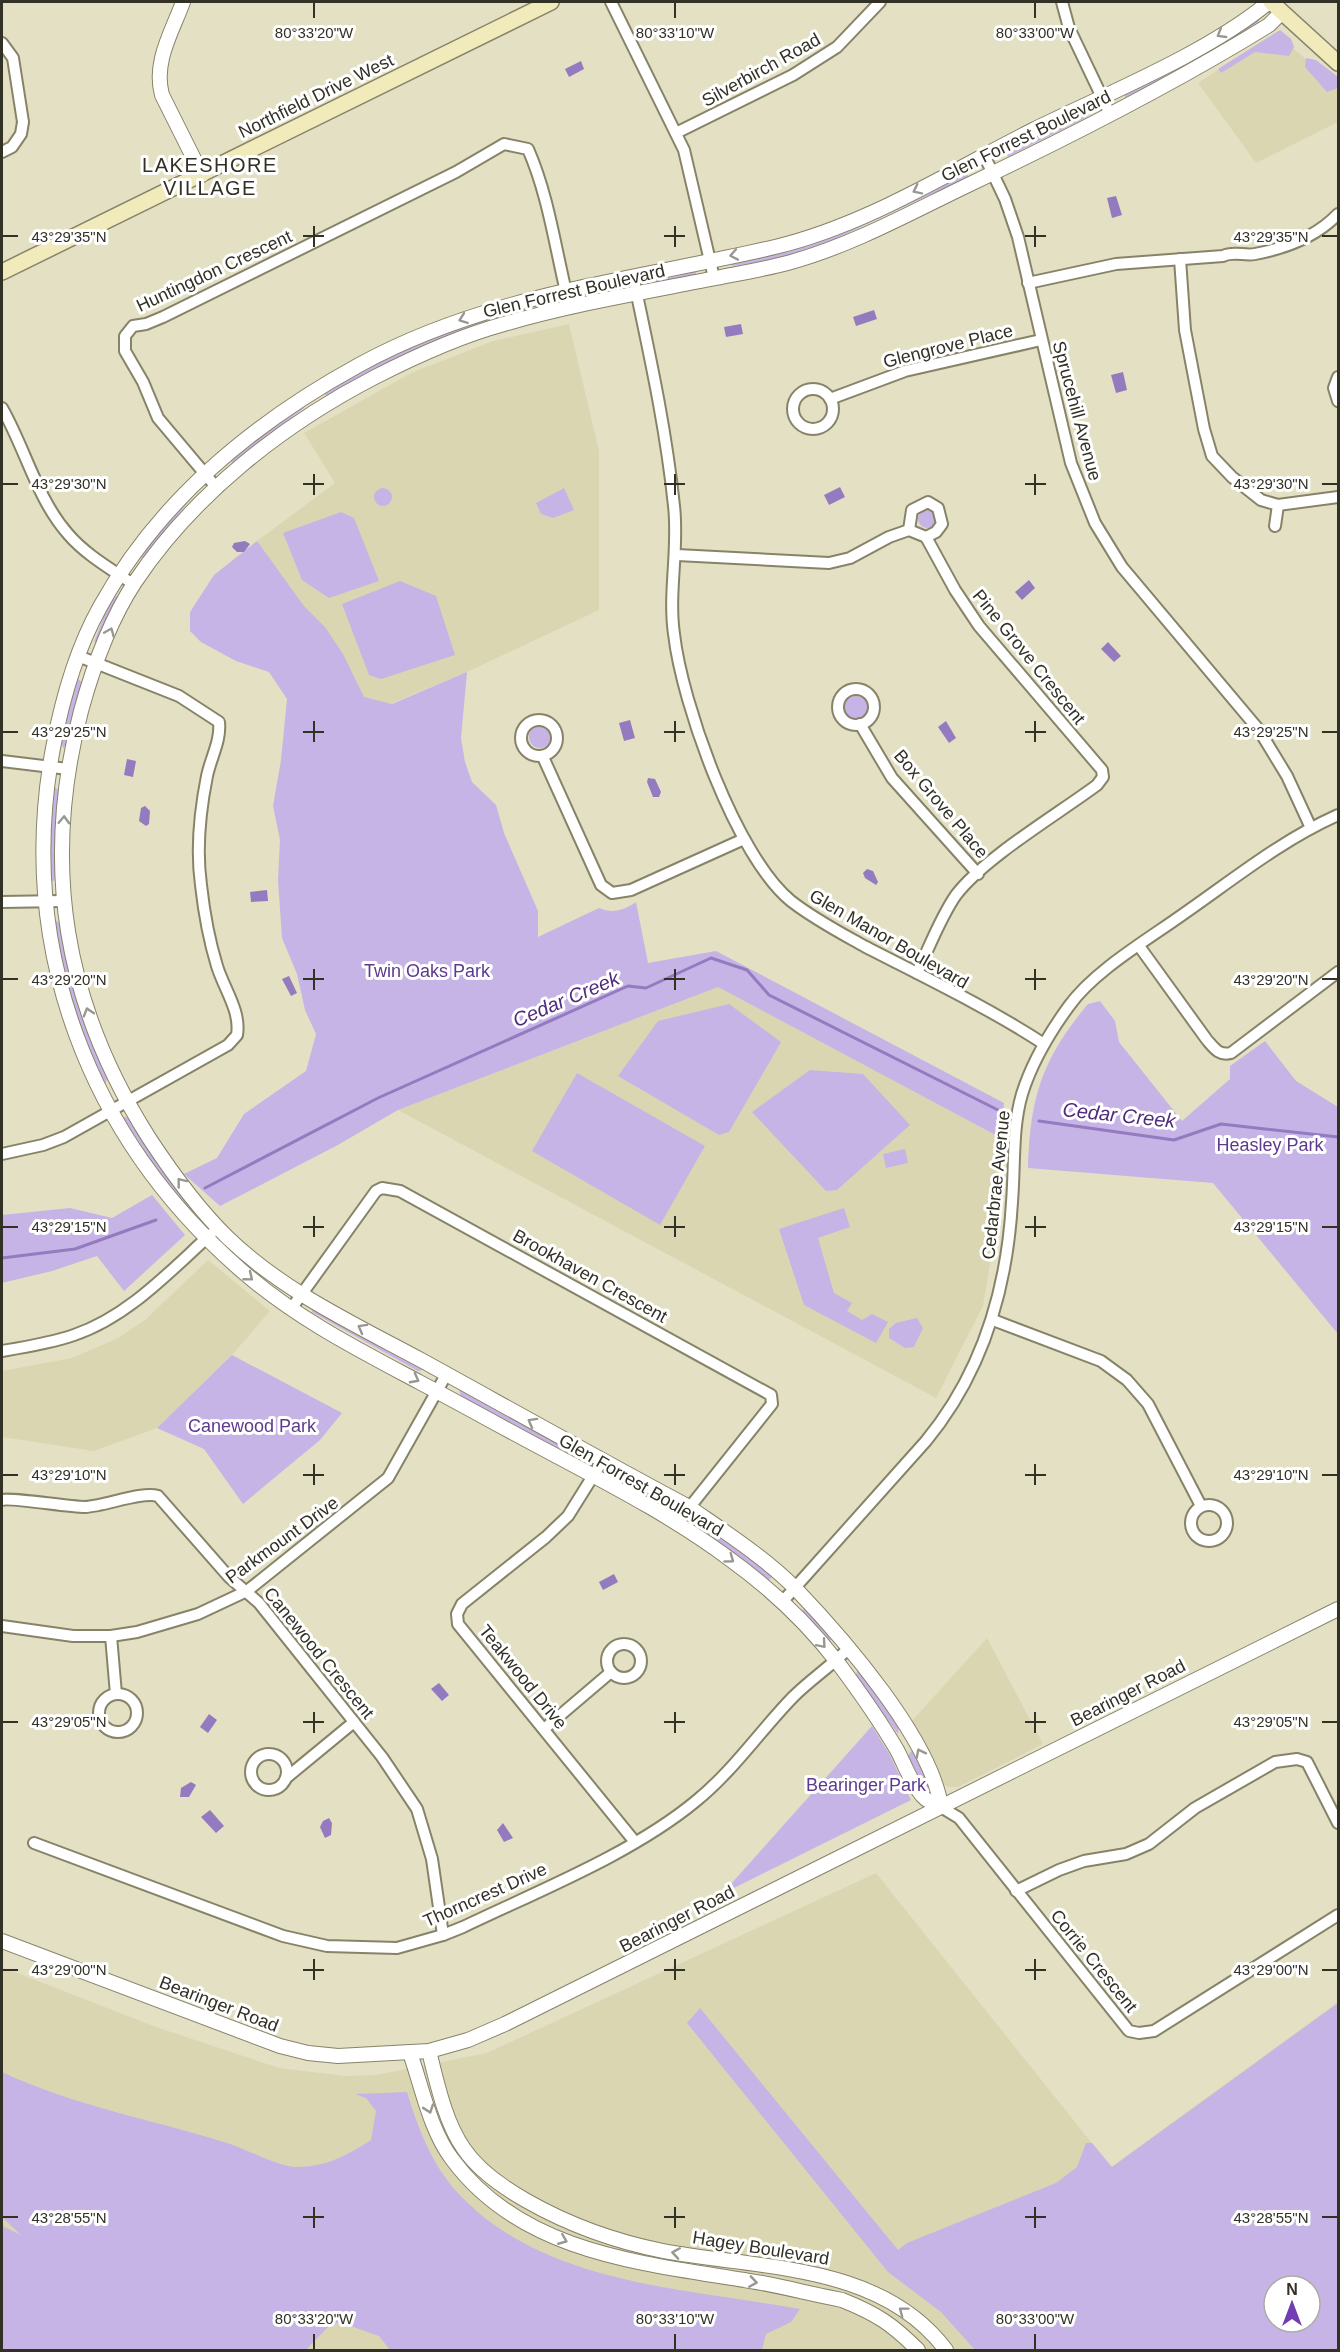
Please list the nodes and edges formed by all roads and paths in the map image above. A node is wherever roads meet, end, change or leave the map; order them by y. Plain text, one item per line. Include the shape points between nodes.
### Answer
1 (183, 2) edge
2 (551, 2) edge
3 (611, 2) edge
4 (880, 2) edge
5 (1062, 2) edge
6 (1270, 2) edge
7 (1281, 13) junction
8 (2, 42) edge
9 (1338, 63) edge
10 (1101, 97) junction
11 (1110, 114) junction
12 (676, 134) junction
13 (2, 152) edge
14 (984, 155) junction
15 (993, 173) junction
16 (202, 175) junction
17 (1338, 214) edge
18 (1180, 259) junction
19 (710, 260) junction
20 (2, 272) edge
21 (633, 276) junction
22 (714, 278) junction
23 (1028, 283) junction
24 (565, 290) junction
25 (637, 295) junction
26 (529, 299) junction
27 (570, 308) junction
28 (534, 316) junction
29 (1041, 340) junction
30 (1338, 377) edge
31 (314, 392) junction
32 (830, 399) dead end
33 (1338, 402) edge
34 (2, 408) edge
35 (323, 408) junction
36 (204, 474) junction
37 (216, 487) junction
38 (1338, 496) edge
39 (1278, 505) junction
40 (1275, 526) dead end
41 (909, 530) junction
42 (927, 537) junction
43 (677, 555) junction
44 (119, 575) junction
45 (134, 584) junction
46 (78, 656) junction
47 (97, 662) junction
48 (860, 724) dead end
49 (543, 757) dead end
50 (2, 761) edge
51 (50, 766) junction
52 (68, 769) junction
53 (1338, 815) edge
54 (1311, 828) junction
55 (744, 839) junction
56 (978, 874) junction
57 (63, 901) junction
58 (2, 902) edge
59 (45, 902) junction
60 (1139, 946) junction
61 (1338, 972) edge
62 (917, 973) junction
63 (1044, 1044) junction
64 (126, 1102) junction
65 (110, 1110) junction
66 (2, 1154) edge
67 (218, 1227) junction
68 (206, 1239) junction
69 (300, 1294) junction
70 (291, 1310) junction
71 (993, 1320) junction
72 (2, 1351) edge
73 (446, 1375) junction
74 (437, 1391) junction
75 (603, 1460) junction
76 (593, 1474) junction
77 (2, 1500) edge
78 (1201, 1506) dead end
79 (689, 1507) junction
80 (677, 1523) junction
81 (794, 1587) junction
82 (247, 1591) junction
83 (783, 1601) junction
84 (1338, 1609) edge
85 (2, 1626) edge
86 (111, 1636) junction
87 (848, 1649) junction
88 (836, 1660) junction
89 (611, 1672) dead end
90 (116, 1694) dead end
91 (354, 1722) junction
92 (544, 1729) junction
93 (286, 1778) dead end
94 (941, 1807) junction
95 (1338, 1823) edge
96 (635, 1842) junction
97 (33, 1843) dead end
98 (1016, 1891) junction
99 (1338, 1915) edge
100 (443, 1935) junction
101 (2, 1941) edge
102 (429, 2051) junction
103 (411, 2053) junction
104 (918, 2350) edge
105 (945, 2350) edge

1 - 16 street via 161,59 159,84
2 - 16 main road, Northfield Drive West
3 - 12 street
4 - 12 street, Silverbirch Road via 837,47 793,75
5 - 10 street via 1069,28
6 - 7 main road
6 -> 10 street, Glen Forrest Boulevard via 1196,49
7 - 9 main road
7 - 11 street, Glen Forrest Boulevard via 1269,25 1206,64
8 - 13 street via 13,58 23,122 21,134 12,147
10 - 11 street
10 - 14 street, Glen Forrest Boulevard
11 - 15 street, Glen Forrest Boulevard
12 - 19 street via 684,150
14 - 15 street, Sprucehill Avenue
14 -> 19 street, Glen Forrest Boulevard via 828,231
15 - 22 street, Glen Forrest Boulevard via 828,250 780,265
15 - 23 street, Sprucehill Avenue via 1013,220
16 - 20 main road, Northfield Drive West
17 - 18 street via 1316,233 1287,246 1256,254
18 - 23 street via 1116,264
18 - 39 street via 1185,330 1212,456 1261,500
19 - 21 street, Glen Forrest Boulevard
19 - 22 street
21 - 24 street, Glen Forrest Boulevard
21 - 25 street, Glen Manor Boulevard
22 - 25 street, Glen Forrest Boulevard
23 - 29 street, Sprucehill Avenue
24 - 26 street, Glen Forrest Boulevard
24 - 27 street, Huntingdon Crescent
24 - 36 street, Huntingdon Crescent via 548,209 532,158 528,149 504,144 318,241 156,320 133,326 125,336 124,351 158,418
25 - 27 street, Glen Forrest Boulevard
25 - 43 street, Glen Manor Boulevard via 662,415 675,506
26 - 28 street
26 -> 31 street, Glen Forrest Boulevard via 433,330 357,366
27 - 28 street, Glen Forrest Boulevard
28 - 35 street, Glen Forrest Boulevard via 480,331 432,351 372,378
29 - 32 street, Glengrove Place via 905,371
29 - 54 street, Sprucehill Avenue via 1071,463 1082,495 1111,552 1259,730
30 - 33 street via 1334,388
31 - 35 street
31 - 36 street, Glen Forrest Boulevard via 272,418
34 - 44 street via 57,520 77,544
35 - 37 street, Glen Forrest Boulevard via 280,436
36 - 37 street, Huntingdon Crescent
36 - 44 street, Glen Forrest Boulevard via 154,527
37 - 45 street, Glen Forrest Boulevard via 178,526
38 - 39 street
39 - 40 street
41 - 42 street
41 - 42 street via 912,510 928,502 938,508 942,524
41 - 43 street via 850,558 829,563
42 - 56 street, Pine Grove Crescent via 974,619 1102,770 1103,777 1097,785
43 - 55 street, Glen Manor Boulevard via 673,633 685,693
44 - 45 street
44 - 46 street, Glen Forrest Boulevard
47 -> 45 street, Glen Forrest Boulevard
46 - 47 street
46 - 51 street, Glen Forrest Boulevard via 60,714
47 - 52 street, Glen Forrest Boulevard via 86,691
47 - 64 street via 179,696 219,722 220,730 202,804 201,884 214,955 238,1018 237,1035 234,1041
48 - 56 street, Box Grove Place via 892,778
49 - 55 street via 601,885 612,893 631,890
50 - 51 street
51 - 52 street
51 - 59 street, Glen Forrest Boulevard via 43,841
57 -> 52 street, Glen Forrest Boulevard
53 - 54 street, Cedarbrae Avenue
54 - 60 street, Cedarbrae Avenue via 1254,861
55 - 62 street, Glen Manor Boulevard via 789,899 827,926
56 - 62 street, Pine Grove Crescent via 956,897
57 - 59 street
64 -> 57 street, Glen Forrest Boulevard via 89,1017
58 - 59 street
59 - 65 street, Glen Forrest Boulevard via 62,994 86,1062
60 - 61 street via 1207,1040 1225,1054
60 - 63 street, Cedarbrae Avenue via 1076,998
62 - 63 street, Glen Manor Boulevard
63 - 71 street, Cedarbrae Avenue via 1018,1113 1008,1248
64 - 65 street
67 -> 64 street, Glen Forrest Boulevard via 164,1161
65 - 66 street via 64,1137
65 - 68 street, Glen Forrest Boulevard via 150,1173
67 - 68 street
67 - 69 street, Glen Forrest Boulevard
68 -> 70 street, Glen Forrest Boulevard
68 - 72 street via 138,1299 99,1324 54,1341
69 - 70 street, Brookhaven Crescent
73 -> 69 street, Glen Forrest Boulevard
69 - 79 street, Brookhaven Crescent via 376,1191 400,1191 771,1395 772,1404
70 -> 74 street, Glen Forrest Boulevard
71 - 78 street via 1101,1361 1127,1380 1148,1404
71 - 81 street, Cedarbrae Avenue via 946,1416
73 - 74 street, Parkmount Drive
75 -> 73 street, Glen Forrest Boulevard
74 - 76 street, Glen Forrest Boulevard
74 - 82 street, Parkmount Drive via 388,1478
75 - 76 street, Teakwood Drive
75 - 79 street, Glen Forrest Boulevard
76 - 80 street, Glen Forrest Boulevard
76 - 92 street, Teakwood Drive via 568,1516 462,1604 457,1614 458,1624
77 - 82 street, Canewood Crescent via 85,1507 149,1493 158,1496 229,1577
79 - 80 street, Brookhaven Crescent
79 - 81 street, Glen Forrest Boulevard
80 -> 83 street, Glen Forrest Boulevard
81 - 83 street, Cedarbrae Avenue
81 - 87 street, Glen Forrest Boulevard
82 - 86 street, Parkmount Drive via 198,1614
82 - 91 street, Canewood Crescent
83 -> 88 street, Glen Forrest Boulevard
84 - 94 street, Bearinger Road
85 - 86 street, Parkmount Drive via 68,1636
86 - 90 street
87 - 88 street, Thorncrest Drive
94 -> 87 street, Glen Forrest Boulevard via 939,1789 907,1728
88 - 94 street, Glen Forrest Boulevard via 895,1746 920,1794
88 - 96 street, Thorncrest Drive via 792,1699 697,1800
89 - 92 street
91 - 93 street
91 - 100 street, Canewood Crescent via 417,1809 432,1859
92 - 96 street, Teakwood Drive
94 - 98 street, Corrie Crescent via 959,1818
94 - 102 street, Bearinger Road via 505,2024
95 - 98 street via 1307,1762 1287,1759 1195,1808 1149,1845 1126,1854 1084,1861
96 - 100 street, Thorncrest Drive
97 - 100 street, Thorncrest Drive via 314,1944 395,1948
98 - 99 street, Corrie Crescent via 1129,2031 1140,2034 1154,2031
101 - 103 street, Bearinger Road via 280,2046 338,2056
102 - 103 street, Bearinger Road
105 -> 102 street, Hagey Boulevard via 901,2307 866,2288 834,2278 662,2250 563,2222 503,2187 464,2150
103 -> 104 street, Hagey Boulevard via 439,2136 451,2159 493,2201 520,2218 594,2252 842,2300 894,2326

